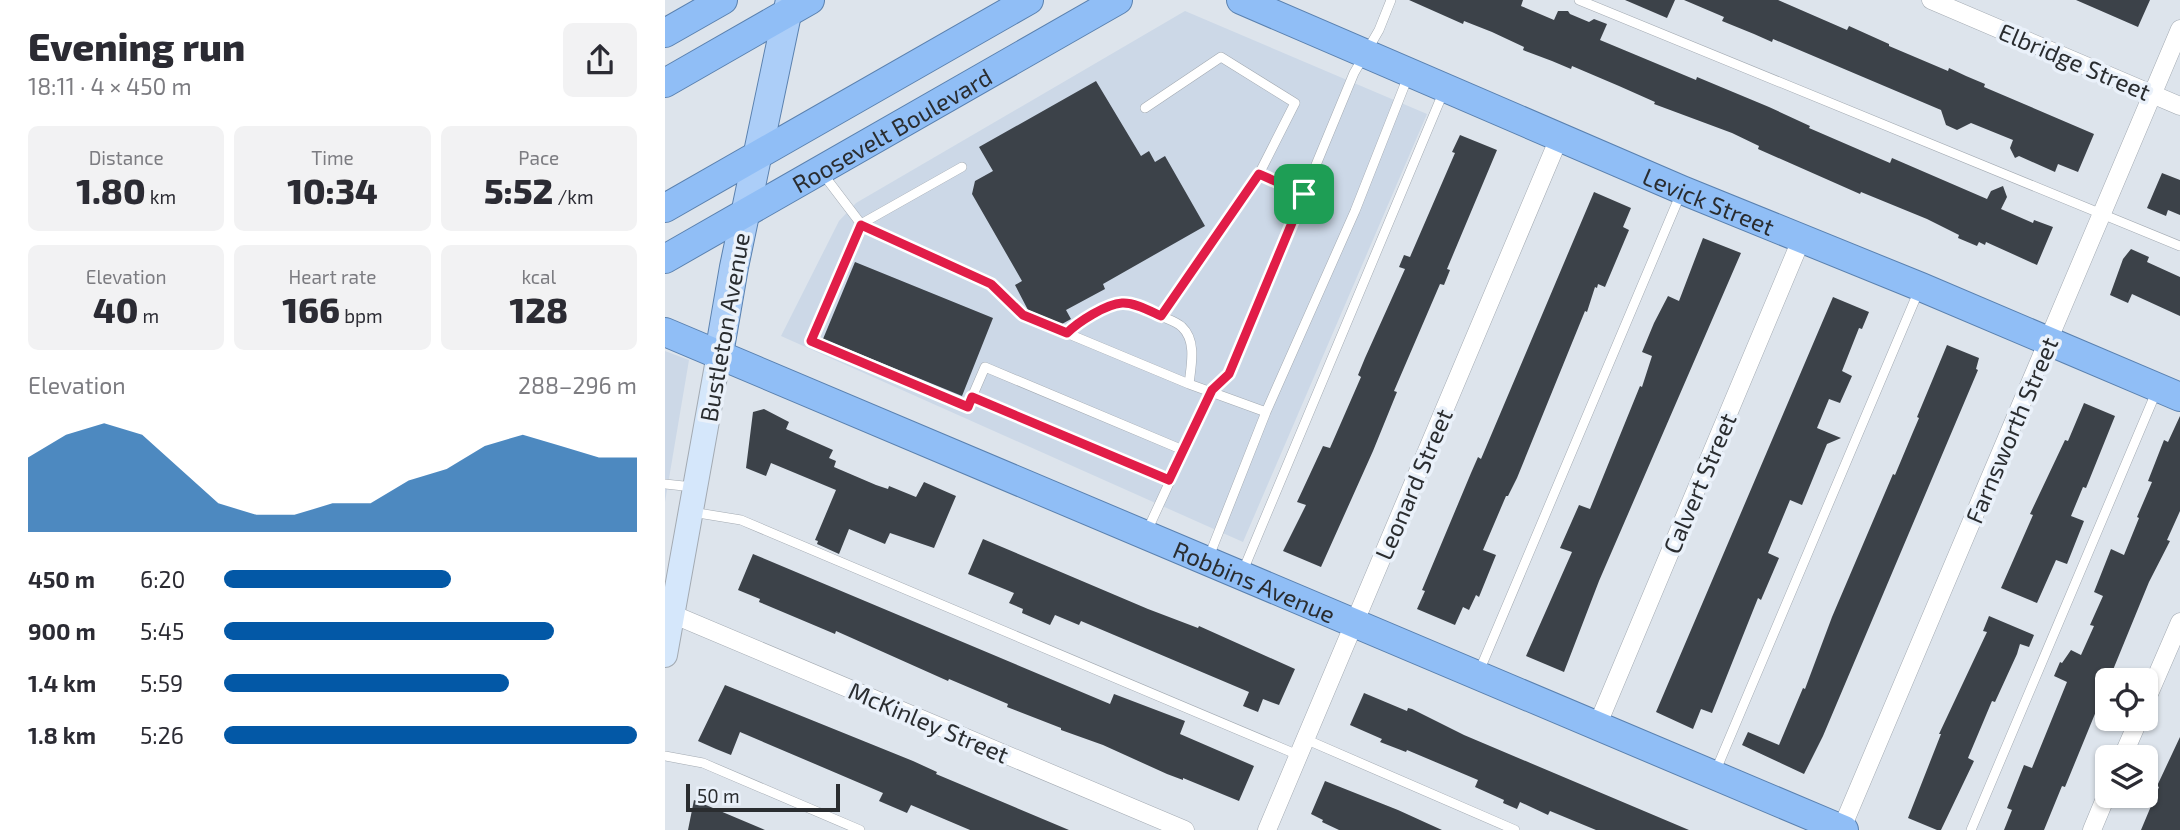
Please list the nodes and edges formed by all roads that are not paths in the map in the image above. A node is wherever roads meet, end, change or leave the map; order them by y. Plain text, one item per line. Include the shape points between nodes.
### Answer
1 (1029, 0) edge
2 (1118, 0) edge
3 (1391, 0) edge
4 (1579, 0) edge
5 (1930, 0) edge
6 (716, 2) edge
7 (1258, 3) edge
8 (796, 4) edge
9 (2180, 29) edge
10 (665, 33) edge
11 (1366, 55) junction
12 (1409, 74) junction
13 (665, 83) edge
14 (1445, 90) junction
15 (2153, 94) junction
16 (2180, 106) edge
17 (1145, 108) dead end
18 (1559, 138) junction
19 (757, 155) junction
20 (962, 167) dead end
21 (820, 170) junction
22 (1259, 174) junction
23 (1682, 190) junction
24 (1304, 194) junction
25 (665, 208) edge
26 (746, 213) junction
27 (2102, 213) junction
28 (861, 225) junction
29 (1801, 240) junction
30 (2180, 246) edge
31 (665, 259) edge
32 (1921, 287) junction
33 (1161, 316) junction
34 (665, 332) edge
35 (1067, 333) junction
36 (2048, 341) junction
37 (719, 354) junction
38 (1189, 384) junction
39 (1212, 390) junction
40 (2169, 392) edge
41 (972, 397) junction
42 (1266, 412) junction
43 (1183, 450) junction
44 (1169, 480) junction
45 (665, 484) edge
46 (693, 500) junction
47 (1145, 535) junction
48 (1207, 561) junction
49 (1241, 575) junction
50 (672, 614) junction
51 (2180, 622) edge
52 (1354, 623) junction
53 (665, 655) edge
54 (2158, 673) edge
55 (1478, 675) junction
56 (1597, 726) junction
57 (1301, 747) junction
58 (665, 756) edge
59 (1714, 775) junction
60 (2101, 808) edge
61 (860, 830) edge
62 (1185, 830) edge
63 (1267, 830) edge
64 (1515, 830) edge
65 (1842, 830) edge
66 (1971, 830) edge
67 (2092, 830) edge

1 - 19 highway, Roosevelt Boulevard
2 - 21 highway, Roosevelt Boulevard
3 - 11 lane
4 - 27 lane
5 - 15 street, Elbridge Street
6 - 10 highway
7 - 11 highway, Levick Street
8 - 13 highway
8 - 19 main road, Bustleton Avenue
9 - 15 street, Farnsworth Street
11 - 12 highway, Levick Street
11 - 24 lane via 1354,73
12 - 14 highway, Levick Street
12 - 42 lane via 1355,211
14 - 18 highway, Levick Street
14 - 49 lane
15 - 16 street, Elbridge Street
15 - 27 street, Farnsworth Street
17 - 22 lane via 1221,57 1295,103
18 - 23 highway, Levick Street
18 - 52 street, Leonard Street
19 - 25 highway, Roosevelt Boulevard
19 - 26 main road, Bustleton Avenue
20 - 28 lane
21 - 26 highway, Roosevelt Boulevard
21 - 28 lane
22 - 24 lane
22 - 33 lane
23 - 29 highway, Levick Street
23 - 55 lane
24 - 39 lane via 1229,374
26 - 31 highway, Roosevelt Boulevard
26 - 37 main road, Bustleton Avenue
27 - 30 lane
27 - 36 street, Farnsworth Street
28 - 35 lane via 991,284 1023,315
28 - 41 lane via 811,341 968,407
29 - 32 highway, Levick Street
29 - 56 street, Calvert Street
32 - 36 highway, Levick Street
32 - 59 lane
33 - 35 lane via 1122,303 1082,319
33 - 38 lane via 1183,328 1190,342
34 - 37 highway, Robbins Avenue
35 - 38 lane
36 - 40 highway, Levick Street
36 - 65 street, Farnsworth Street
37 - 46 main road, Bustleton Avenue
37 - 47 highway, Robbins Avenue
38 - 39 lane
39 - 42 lane
39 - 43 lane
40 - 66 lane
41 - 43 lane via 985,367
41 - 44 lane
42 - 48 lane
43 - 44 lane
44 - 47 lane
45 - 46 lane
46 - 50 main road, Bustleton Avenue
46 - 57 lane
47 - 48 highway, Robbins Avenue
48 - 49 highway, Robbins Avenue
49 - 52 highway, Robbins Avenue
50 - 53 main road, Bustleton Avenue
50 - 62 street, McKinley Street
51 - 54 street
52 - 55 highway, Robbins Avenue
52 - 57 street, Leonard Street
55 - 56 highway, Robbins Avenue
56 - 59 highway, Robbins Avenue
57 - 63 street, Leonard Street
57 - 64 lane
58 - 61 lane via 703,763
59 - 65 highway, Robbins Avenue
60 - 67 street

